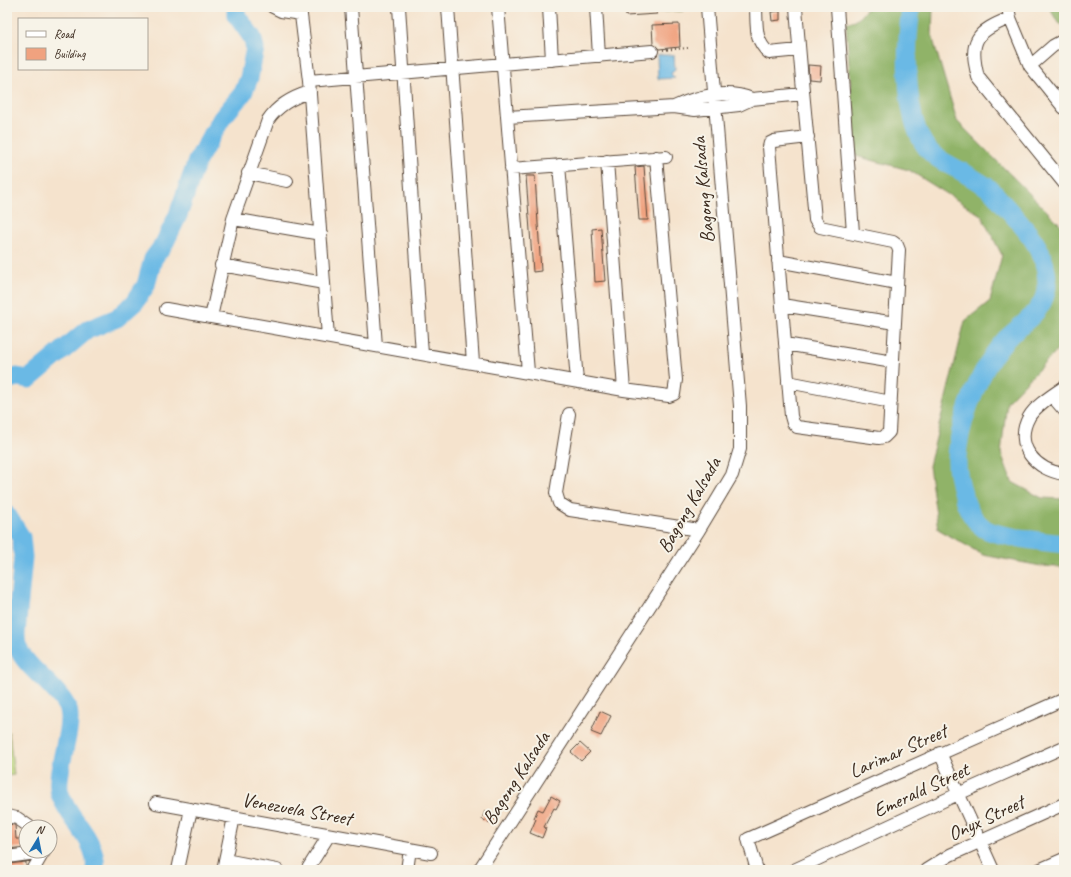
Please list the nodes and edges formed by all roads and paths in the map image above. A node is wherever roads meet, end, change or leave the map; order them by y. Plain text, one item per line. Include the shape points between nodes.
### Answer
1 (273, 7) edge
2 (351, 7) edge
3 (399, 7) edge
4 (448, 7) edge
5 (498, 7) edge
6 (548, 7) edge
7 (596, 7) edge
8 (707, 7) edge
9 (756, 7) edge
10 (796, 7) edge
11 (837, 7) edge
12 (301, 10) edge
13 (1009, 12) edge
14 (1064, 40) edge
15 (688, 48) dead end
16 (799, 50) junction
17 (652, 51) joint
18 (599, 56) junction
19 (552, 60) junction
20 (502, 64) junction
21 (1030, 66) junction
22 (452, 69) junction
23 (405, 73) junction
24 (356, 77) junction
25 (309, 86) junction
26 (803, 94) junction
27 (715, 102) junction
28 (1064, 108) edge
29 (507, 117) junction
30 (808, 137) junction
31 (607, 161) junction
32 (558, 165) junction
33 (511, 169) junction
34 (248, 172) junction
35 (287, 181) dead end
36 (1064, 183) edge
37 (233, 219) junction
38 (853, 233) junction
39 (320, 234) junction
40 (778, 261) junction
41 (222, 265) junction
42 (897, 283) junction
43 (324, 284) junction
44 (782, 305) junction
45 (166, 309) dead end
46 (211, 317) junction
47 (895, 323) junction
48 (328, 337) junction
49 (785, 344) junction
50 (376, 346) junction
51 (422, 354) junction
52 (893, 362) junction
53 (473, 363) junction
54 (528, 372) junction
55 (577, 381) junction
56 (788, 382) junction
57 (1064, 387) edge
58 (624, 390) junction
59 (1052, 396) junction
60 (891, 402) junction
61 (1064, 410) edge
62 (569, 414) dead end
63 (1064, 474) edge
64 (699, 530) junction
65 (1064, 699) edge
66 (1064, 747) edge
67 (940, 753) junction
68 (958, 794) junction
69 (156, 803) dead end
70 (1064, 804) edge
71 (191, 809) junction
72 (7, 816) edge
73 (234, 817) junction
74 (18, 819) edge
75 (329, 835) junction
76 (980, 841) junction
77 (410, 849) junction
78 (431, 853) dead end
79 (18, 855) edge
80 (7, 856) edge
81 (40, 859) edge
82 (1064, 859) edge
83 (224, 865) edge
84 (34, 870) edge
85 (178, 870) edge
86 (277, 870) edge
87 (307, 870) edge
88 (407, 870) edge
89 (479, 870) edge
90 (758, 870) edge
91 (794, 870) edge
92 (926, 870) edge
93 (993, 870) edge
94 (1039, 870) edge

1 - 12 street via 281,11
2 - 24 street
3 - 23 street
4 - 22 street
5 - 20 street
6 - 19 street
7 - 18 street
8 - 27 street, Bagong Kalsada
9 - 16 street via 758,41 762,47 769,53
10 - 16 street
11 - 38 street
12 - 25 street
13 - 21 street
13 - 36 street via 978,36 974,50 974,64 978,77
14 - 21 street
15 - 17 path
16 - 26 street
17 - 18 street
18 - 19 street
19 - 20 street
20 - 22 street
20 - 29 street
21 - 28 street
22 - 23 street
22 - 53 street
23 - 24 street
23 - 51 street
24 - 25 street
24 - 50 street
25 - 34 street via 273,113 268,120
25 - 39 street
26 - 27 street via 752,99 739,105
26 - 30 street
27 - 29 street via 695,110 674,107
27 - 64 street, Bagong Kalsada via 740,398 740,449 732,475
29 - 33 street
30 - 38 street via 816,224
30 - 40 street via 774,141 769,147
31 - 32 street
31 - 58 street
31 - 58 street via 661,157 676,389 674,394 669,396
32 - 33 street
32 - 55 street
33 - 54 street
34 - 35 street
34 - 37 street
37 - 39 street
37 - 41 street
38 - 42 street via 897,245
39 - 43 street
40 - 42 street
40 - 44 street
41 - 43 street
41 - 46 street
42 - 47 street
43 - 48 street
44 - 47 street
44 - 49 street
45 - 46 street
46 - 48 street
47 - 52 street
48 - 50 street
49 - 52 street
49 - 56 street
50 - 51 street
51 - 53 street
52 - 60 street
53 - 54 street
54 - 55 street
55 - 58 street
56 - 60 street
56 - 60 street via 792,423 797,427 884,437 889,432
57 - 59 street
59 - 61 street
59 - 63 street via 1030,416 1025,426 1024,439 1036,463 1048,471
62 - 64 street via 556,494 559,503 570,510
64 - 89 street, Bagong Kalsada
65 - 67 street, Larimar Street
66 - 68 street, Emerald Street
67 - 68 street
67 - 90 street, Larimar Street via 748,839
68 - 76 street
68 - 91 street, Emerald Street
69 - 71 street, Venezuela Street
70 - 76 street, Onyx Street
71 - 73 street, Venezuela Street
71 - 85 street
72 - 74 street
73 - 75 street, Venezuela Street
73 - 83 street
75 - 77 street, Venezuela Street
75 - 87 street
76 - 92 street, Onyx Street
76 - 93 street
77 - 78 street, Venezuela Street
77 - 88 street
79 - 80 street
81 - 84 street
82 - 94 street
83 - 86 street

